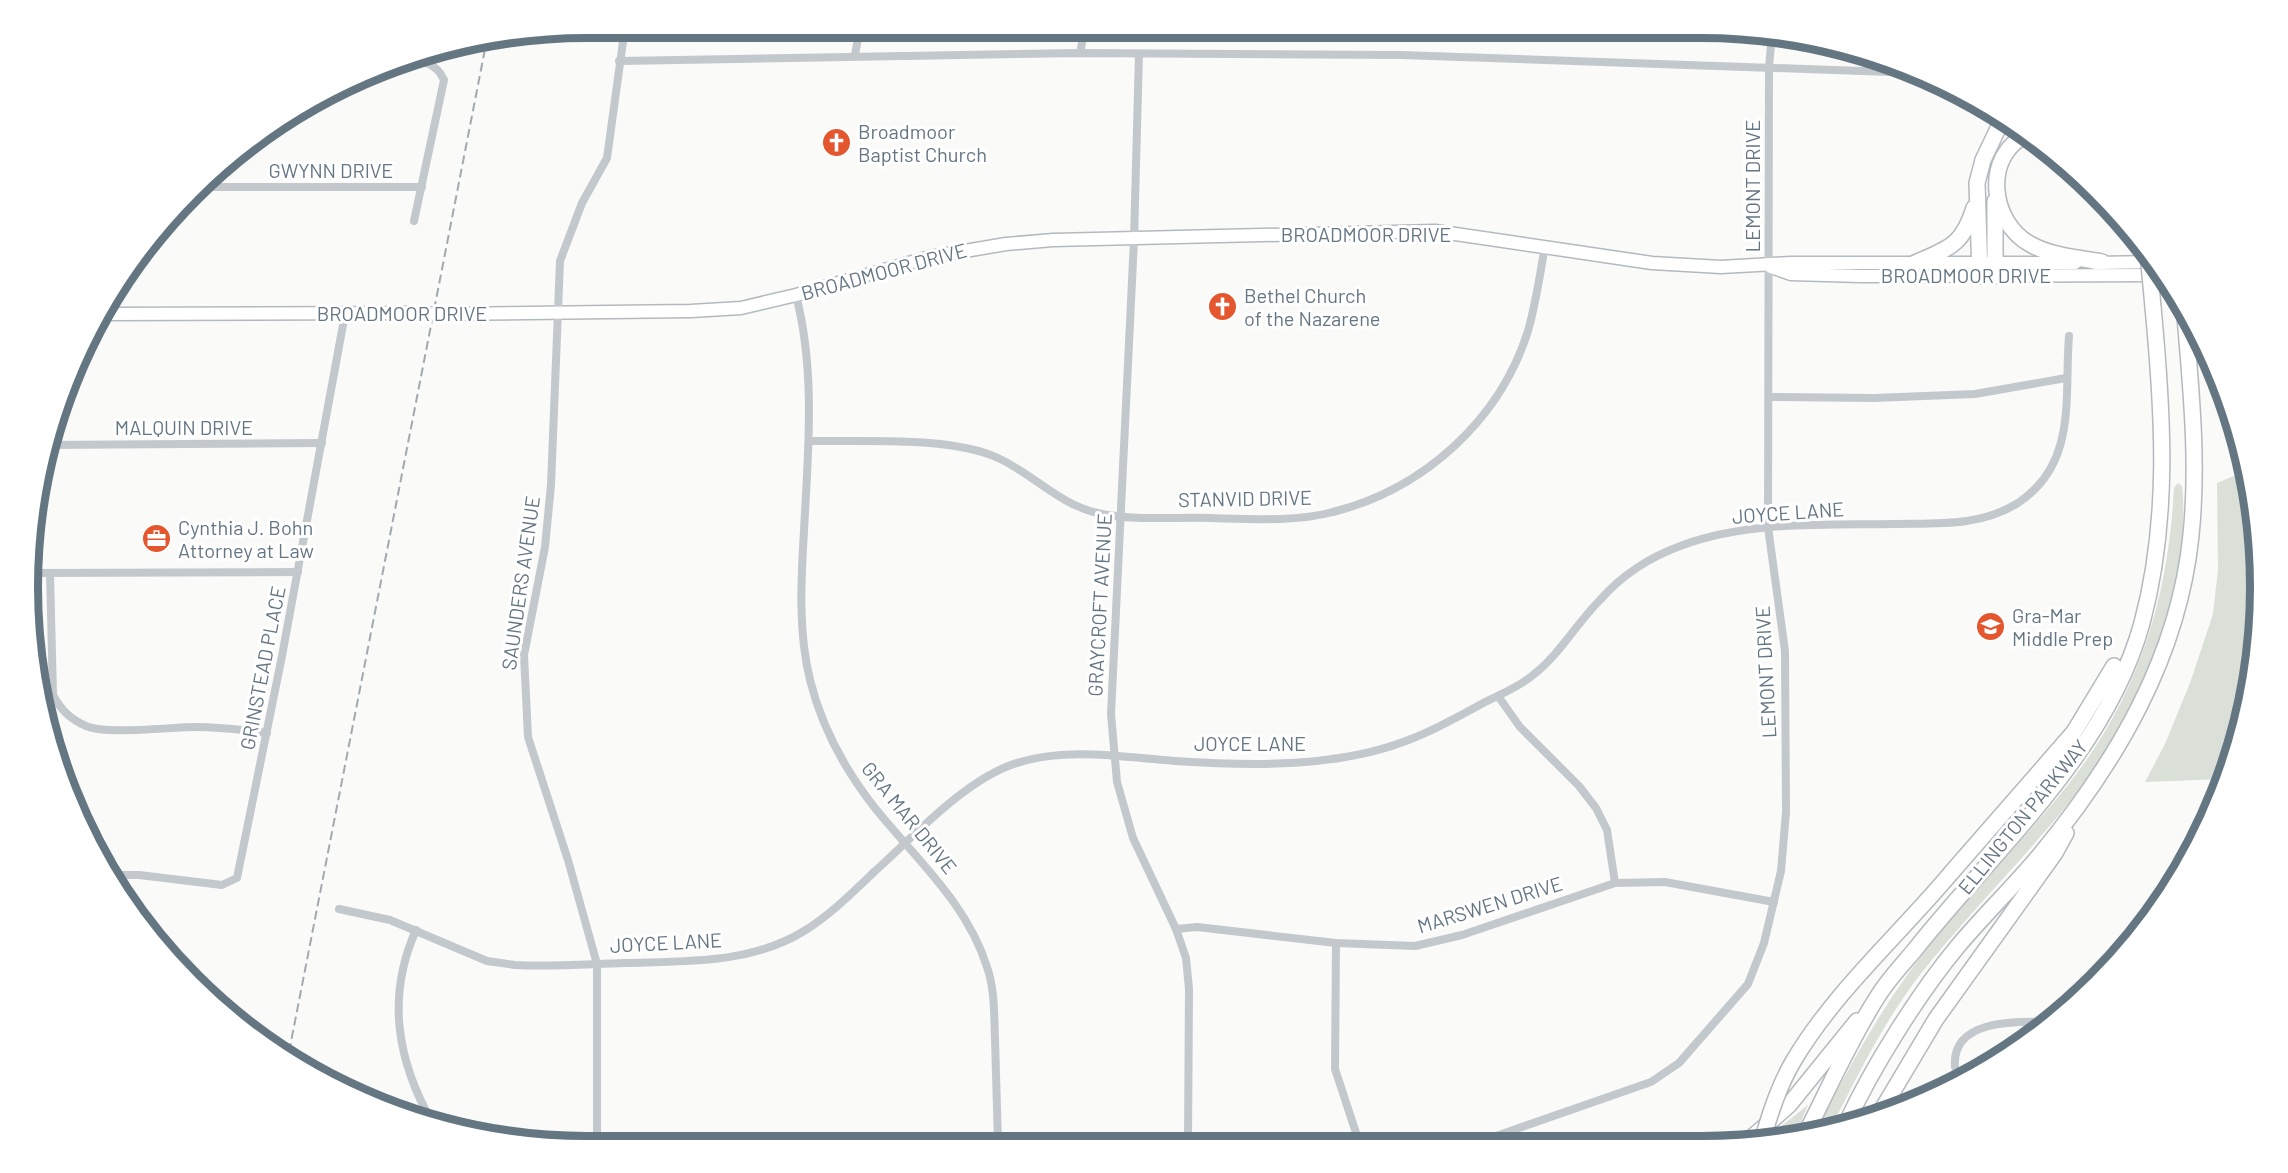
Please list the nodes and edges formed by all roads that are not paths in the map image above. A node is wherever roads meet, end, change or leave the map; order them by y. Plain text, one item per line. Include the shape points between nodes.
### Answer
1 (624, 37) edge
2 (858, 37) edge
3 (1083, 37) edge
4 (1771, 42) edge
5 (1080, 53) junction
6 (1139, 54) junction
7 (855, 55) junction
8 (619, 61) junction
9 (424, 62) edge
10 (1769, 67) junction
11 (1892, 72) edge
12 (2000, 126) edge
13 (2021, 140) edge
14 (1996, 186) junction
15 (210, 187) edge
16 (422, 187) junction
17 (1976, 202) junction
18 (414, 221) dead end
19 (1134, 240) junction
20 (1545, 246) junction
21 (2102, 262) junction
22 (2144, 262) edge
23 (1913, 264) junction
24 (1770, 266) junction
25 (2149, 269) edge
26 (1987, 270) junction
27 (2153, 275) edge
28 (796, 295) junction
29 (110, 314) edge
30 (345, 314) junction
31 (556, 314) junction
32 (2185, 327) edge
33 (2069, 336) dead end
34 (2066, 378) junction
35 (1770, 397) junction
36 (809, 441) junction
37 (322, 443) junction
38 (56, 445) edge
39 (1120, 515) junction
40 (1768, 527) junction
41 (2157, 550) junction
42 (298, 572) junction
43 (38, 573) edge
44 (50, 573) junction
45 (1498, 696) junction
46 (267, 733) junction
47 (1113, 756) junction
48 (2087, 796) junction
49 (906, 844) junction
50 (120, 875) edge
51 (1615, 883) junction
52 (1774, 902) junction
53 (339, 909) dead end
54 (1176, 929) junction
55 (416, 930) junction
56 (1336, 943) junction
57 (597, 964) junction
58 (1878, 996) junction
59 (2036, 1022) edge
60 (1955, 1067) dead end
61 (1871, 1080) junction
62 (1886, 1103) edge
63 (425, 1111) edge
64 (1860, 1112) edge
65 (1851, 1115) edge
66 (1810, 1125) edge
67 (1758, 1132) edge
68 (1765, 1132) edge
69 (597, 1136) edge
70 (998, 1136) edge
71 (1188, 1136) edge
72 (1357, 1136) edge
73 (1496, 1136) edge

1 - 8 street, SAUNDERS AVENUE
2 - 7 street
3 - 5 street
4 - 10 street, LEMONT DRIVE
5 - 6 street
5 - 7 street
6 - 10 street via 1401,55
6 - 19 street, GRAYCROFT AVENUE
7 - 8 street
8 - 31 street, SAUNDERS AVENUE via 607,158 582,203 560,261
9 - 16 street via 439,70 444,80
10 - 11 street
10 - 24 street, LEMONT DRIVE
12 - 17 highway via 1979,172
13 - 14 highway via 2007,153
14 - 21 highway via 2007,223 2023,239 2041,249
14 - 26 highway
15 - 16 street, GWYNN DRIVE
16 - 18 street
17 - 23 highway via 1959,240 1943,252
17 - 26 highway
19 - 20 main road, BROADMOOR DRIVE via 1435,231
19 - 28 main road, BROADMOOR DRIVE via 1053,240 966,249
19 - 39 street, GRAYCROFT AVENUE
20 - 24 main road, BROADMOOR DRIVE via 1670,265
20 - 39 street, STANVID DRIVE via 1527,331 1500,390 1476,426 1443,457 1403,484 1332,513 1255,519
21 - 22 main road, BROADMOOR DRIVE
21 - 26 main road, BROADMOOR DRIVE
23 - 24 main road, BROADMOOR DRIVE
23 - 26 main road, BROADMOOR DRIVE
24 - 26 main road, BROADMOOR DRIVE via 1791,274
24 - 35 street, LEMONT DRIVE
25 - 41 highway, ELLINGTON PARKWAY, bridge via 2162,429 2163,481
26 - 27 main road, BROADMOOR DRIVE
28 - 31 main road, BROADMOOR DRIVE via 719,310
28 - 36 street, GRA MAR DRIVE via 809,368
29 - 30 main road, BROADMOOR DRIVE
30 - 31 main road, BROADMOOR DRIVE, bridge
30 - 37 street, GRINSTEAD PLACE
31 - 57 street, SAUNDERS AVENUE via 551,485 545,547 524,655 524,690 528,737 574,877
32 - 48 highway, ELLINGTON PARKWAY via 2193,472 2191,535 2183,587 2172,629 2148,690
33 - 34 street, JOYCE LANE
34 - 35 street via 1975,394
34 - 40 street, JOYCE LANE via 2068,416 2064,439 2044,476 2018,503 1964,524
35 - 40 street, LEMONT DRIVE
36 - 39 street, STANVID DRIVE via 923,444 975,451 1004,462 1070,503 1097,513
36 - 49 street, GRA MAR DRIVE via 801,581 808,672 829,735 849,772
37 - 38 street, MALQUIN DRIVE
37 - 42 street, GRINSTEAD PLACE
39 - 47 street, GRAYCROFT AVENUE via 1111,714
40 - 45 street, JOYCE LANE via 1714,536 1659,555 1627,575 1599,600 1563,647 1535,674
40 - 52 street, LEMONT DRIVE via 1785,651 1786,812
41 - 58 highway, ELLINGTON PARKWAY via 2142,624 2089,737
41 - 68 highway, bridge via 2109,678 2074,732 1836,1000 1793,1061
42 - 44 street
42 - 46 street, GRINSTEAD PLACE
43 - 44 street
44 - 46 street via 53,695 71,718 88,727 105,729 198,727
45 - 47 street, JOYCE LANE via 1409,741 1327,760 1208,763
45 - 51 street via 1520,727 1596,808 1606,830
46 - 50 street, GRINSTEAD PLACE via 237,878 222,885
47 - 49 street, JOYCE LANE via 1051,757 1012,764 986,777
47 - 54 street, GRAYCROFT AVENUE via 1133,838
48 - 61 highway, ELLINGTON PARKWAY via 1958,946 1904,1022
48 - 62 highway via 2055,853 1936,1019
49 - 57 street, JOYCE LANE via 833,911 802,933 772,946 711,960
49 - 70 street, GRA MAR DRIVE via 964,917 988,967 993,992
51 - 52 street, MARSWEN DRIVE via 1665,882
51 - 56 street, MARSWEN DRIVE via 1415,946
52 - 73 street, LEMONT DRIVE via 1748,984 1679,1063 1650,1082
53 - 55 street, JOYCE LANE via 369,914
54 - 56 street, MARSWEN DRIVE via 1197,927
54 - 71 street, GRAYCROFT AVENUE via 1186,958 1189,989
55 - 57 street, JOYCE LANE via 488,961 545,966
55 - 63 street via 405,954 398,988 399,1026 408,1069
56 - 72 street via 1335,1069
57 - 69 street, SAUNDERS AVENUE
58 - 66 highway, ELLINGTON PARKWAY
58 - 67 highway via 1789,1105
59 - 60 street via 2005,1023 1968,1034 1954,1058
61 - 64 highway
61 - 65 highway, ELLINGTON PARKWAY

